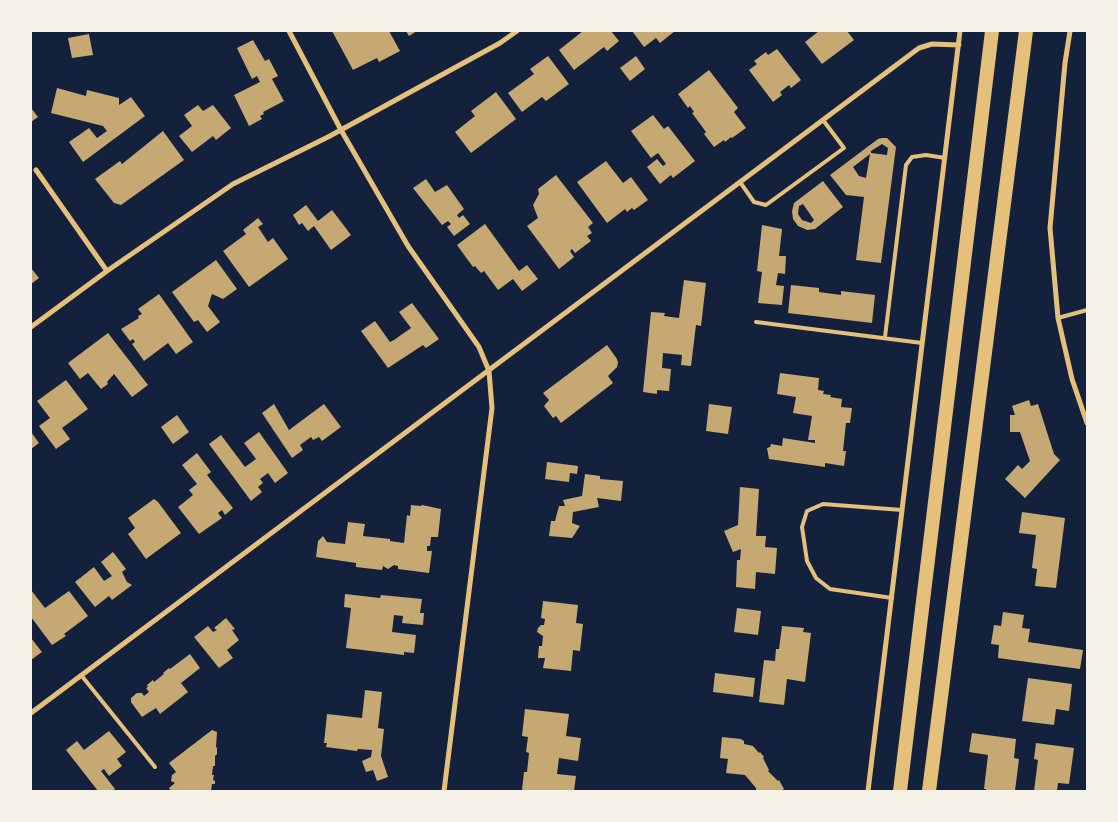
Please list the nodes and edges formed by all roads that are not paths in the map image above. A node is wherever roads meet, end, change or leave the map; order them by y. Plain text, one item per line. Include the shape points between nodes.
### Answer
1 (290, 31) edge
2 (517, 31) edge
3 (960, 31) edge
4 (992, 31) edge
5 (1026, 31) edge
6 (1070, 31) edge
7 (959, 45) junction
8 (823, 120) junction
9 (341, 130) junction
10 (945, 158) junction
11 (36, 170) dead end
12 (740, 182) junction
13 (107, 271) junction
14 (1087, 310) edge
15 (1058, 318) junction
16 (756, 322) dead end
17 (31, 326) edge
18 (885, 337) junction
19 (922, 343) junction
20 (489, 371) junction
21 (1087, 423) edge
22 (902, 510) junction
23 (892, 598) junction
24 (82, 675) junction
25 (31, 713) edge
26 (155, 766) dead end
27 (444, 791) edge
28 (868, 791) edge
29 (900, 791) edge
30 (929, 791) edge

1 - 9 street
2 - 9 street
3 - 7 street
4 - 29 highway
5 - 30 highway
6 - 15 street via 1050,228
7 - 8 street via 932,44 919,48
7 - 10 street
8 - 12 street
8 - 12 lane via 844,148 766,206 754,202
9 - 13 street via 233,184
9 - 20 street via 408,246 479,348
10 - 18 lane via 912,157 906,164
10 - 19 street
11 - 13 street
12 - 20 street
13 - 17 street
14 - 15 lane
15 - 21 street via 1072,379
16 - 18 lane
18 - 19 lane
19 - 22 street
20 - 24 street
20 - 27 street via 492,408
22 - 23 street
22 - 23 lane via 823,504 807,511 802,526 807,561 816,578 830,589
23 - 28 street
24 - 25 street
24 - 26 lane

